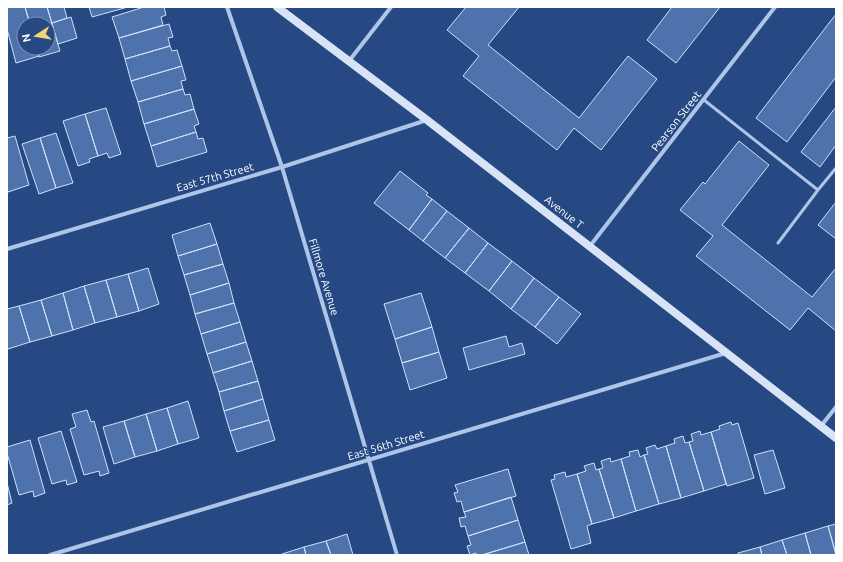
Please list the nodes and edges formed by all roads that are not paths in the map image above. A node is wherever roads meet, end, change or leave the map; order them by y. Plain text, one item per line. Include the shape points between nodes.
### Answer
1 (227, 7) edge
2 (277, 7) edge
3 (391, 7) edge
4 (775, 7) edge
5 (349, 61) junction
6 (704, 100) junction
7 (427, 120) junction
8 (282, 167) junction
9 (836, 168) edge
10 (818, 190) junction
11 (778, 243) dead end
12 (590, 246) junction
13 (7, 249) edge
14 (727, 352) junction
15 (836, 407) edge
16 (821, 426) junction
17 (836, 438) edge
18 (369, 460) junction
19 (50, 555) edge
20 (397, 555) edge

1 - 8 street, Fillmore Avenue
2 - 5 main road, Avenue T
3 - 5 street
4 - 6 street, Pearson Street
5 - 7 main road, Avenue T
6 - 10 lane
6 - 12 street, Pearson Street
7 - 8 street, East 57th Street
7 - 12 main road, Avenue T
8 - 13 street, East 57th Street
8 - 18 street, Fillmore Avenue
9 - 10 lane
10 - 11 lane
12 - 14 main road, Avenue T
14 - 16 main road, Avenue T
14 - 18 street, East 56th Street
15 - 16 street
16 - 17 main road, Avenue T
18 - 19 street, East 56th Street
18 - 20 street, Fillmore Avenue

